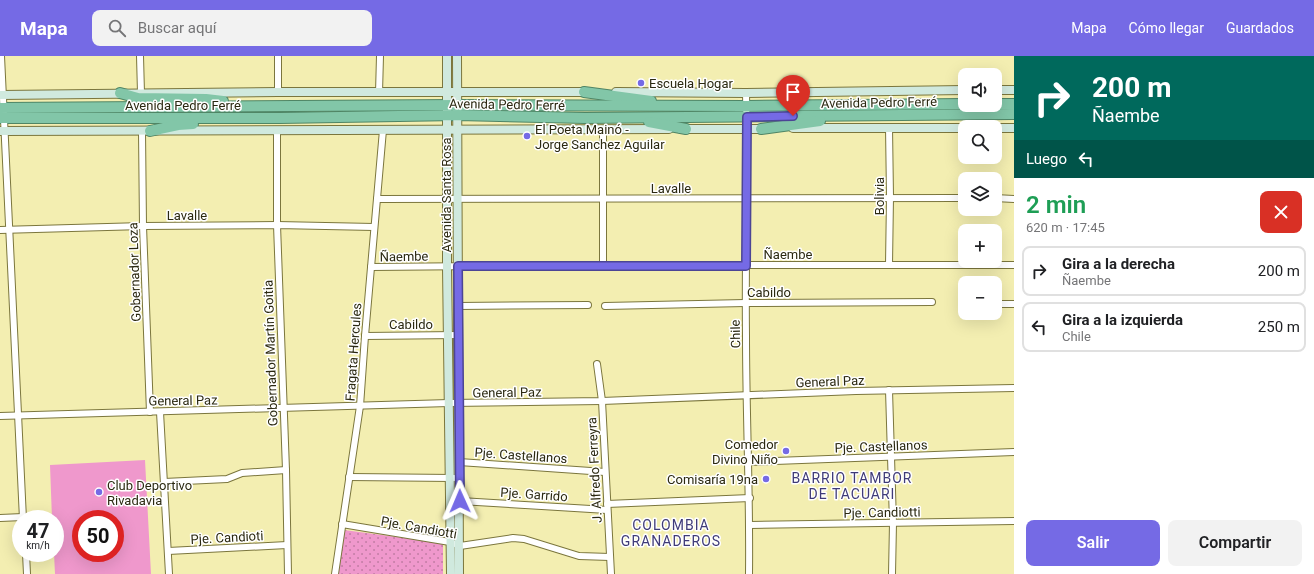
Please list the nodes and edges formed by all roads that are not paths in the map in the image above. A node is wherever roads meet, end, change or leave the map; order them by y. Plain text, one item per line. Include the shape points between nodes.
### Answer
1 (1, 56) edge
2 (140, 56) edge
3 (278, 56) edge
4 (380, 56) edge
5 (447, 56) edge
6 (457, 56) edge
7 (958, 90) edge
8 (1002, 90) edge
9 (1014, 90) edge
10 (278, 92) junction
11 (447, 92) junction
12 (457, 92) junction
13 (584, 92) junction
14 (120, 93) junction
15 (141, 93) junction
16 (379, 93) junction
17 (746, 93) junction
18 (1, 95) edge
19 (958, 104) edge
20 (1002, 104) edge
21 (1014, 104) edge
22 (281, 106) junction
23 (702, 106) junction
24 (453, 110) junction
25 (746, 112) junction
26 (2, 113) edge
27 (1014, 114) edge
28 (856, 116) junction
29 (280, 118) junction
30 (585, 118) junction
31 (889, 127) junction
32 (746, 128) junction
33 (958, 128) edge
34 (1002, 128) edge
35 (1014, 128) edge
36 (448, 129) junction
37 (458, 129) junction
38 (604, 129) junction
39 (686, 129) junction
40 (761, 129) junction
41 (276, 130) junction
42 (383, 130) junction
43 (2, 131) edge
44 (146, 131) junction
45 (0, 183) edge
46 (7, 183) junction
47 (890, 197) junction
48 (603, 198) junction
49 (958, 198) edge
50 (1002, 198) edge
51 (1014, 198) edge
52 (377, 199) junction
53 (446, 199) junction
54 (457, 199) junction
55 (746, 199) junction
56 (277, 225) junction
57 (143, 226) junction
58 (374, 227) junction
59 (10, 229) junction
60 (0, 230) edge
61 (889, 264) junction
62 (603, 265) junction
63 (1014, 265) edge
64 (458, 266) junction
65 (746, 266) junction
66 (371, 267) junction
67 (447, 267) junction
68 (932, 302) dead end
69 (745, 303) junction
70 (1002, 304) edge
71 (1014, 304) edge
72 (588, 305) dead end
73 (458, 306) junction
74 (605, 306) dead end
75 (448, 335) junction
76 (458, 335) junction
77 (365, 336) junction
78 (598, 364) dead end
79 (1014, 388) edge
80 (889, 390) junction
81 (746, 395) junction
82 (602, 401) junction
83 (459, 403) junction
84 (449, 404) junction
85 (360, 406) junction
86 (283, 408) junction
87 (150, 412) junction
88 (160, 412) junction
89 (0, 416) edge
90 (19, 416) junction
91 (1014, 452) edge
92 (890, 457) junction
93 (460, 462) junction
94 (748, 462) junction
95 (286, 470) junction
96 (605, 472) junction
97 (349, 477) junction
98 (450, 478) junction
99 (459, 478) junction
100 (164, 482) junction
101 (750, 498) junction
102 (460, 501) junction
103 (607, 507) junction
104 (23, 510) edge
105 (0, 518) edge
106 (12, 518) edge
107 (1014, 521) edge
108 (893, 523) junction
109 (342, 524) junction
110 (750, 525) junction
111 (450, 542) junction
112 (287, 545) junction
113 (460, 546) junction
114 (168, 551) junction
115 (610, 557) junction
116 (26, 562) edge
117 (27, 574) edge
118 (169, 574) edge
119 (288, 574) edge
120 (335, 574) edge
121 (451, 574) edge
122 (460, 574) edge
123 (611, 574) edge
124 (748, 574) edge
125 (892, 574) edge

1 - 18 street
2 - 15 street
3 - 10 street
4 - 16 street
5 - 11 main road
6 - 12 main road
7 - 17 main road, Avenida Pedro Ferré
8 - 9 main road
10 - 15 main road, Avenida Pedro Ferré
10 - 16 main road, Avenida Pedro Ferré
11 - 12 main road, Avenida Pedro Ferré
11 - 16 main road, Avenida Pedro Ferré
11 - 24 main road
12 - 13 main road, Avenida Pedro Ferré
12 - 24 main road
13 - 17 main road, Avenida Pedro Ferré
13 - 23 highway
14 - 15 main road, Avenida Pedro Ferré
14 - 18 main road, Avenida Pedro Ferré
14 - 22 highway via 138,98 206,99
17 - 25 street, Chile
18 - 26 street
19 - 25 highway, Avenida Pedro Ferré
20 - 21 highway
22 - 24 highway, Avenida Pedro Ferré
22 - 26 highway, Avenida Pedro Ferré
23 - 24 highway, Avenida Pedro Ferré
23 - 25 highway, Avenida Pedro Ferré
24 - 29 highway, Avenida Pedro Ferré
24 - 30 highway, Avenida Pedro Ferré
24 - 36 main road, Avenida Santa Rosa
24 - 37 main road, Avenida Santa Rosa
25 - 28 highway, Avenida Pedro Ferré
25 - 30 highway, Avenida Pedro Ferré
25 - 32 street, Chile
26 - 29 highway, Avenida Pedro Ferré
26 - 43 street
27 - 28 highway, Avenida Pedro Ferré
28 - 40 highway
29 - 44 highway via 178,125
30 - 39 highway via 651,123
31 - 33 main road, Avenida Pedro Ferré
31 - 40 main road, Avenida Pedro Ferré
31 - 47 street, Bolivia
32 - 39 main road, Avenida Pedro Ferré
32 - 40 main road, Avenida Pedro Ferré
32 - 55 street, Chile
34 - 35 main road
36 - 37 main road, Avenida Pedro Ferré
36 - 42 main road, Avenida Pedro Ferré
36 - 53 main road, Avenida Santa Rosa
37 - 38 main road, Avenida Pedro Ferré
37 - 54 main road, Avenida Santa Rosa
38 - 39 main road, Avenida Pedro Ferré
38 - 48 street
41 - 42 main road, Avenida Pedro Ferré
41 - 44 main road, Avenida Pedro Ferré
41 - 56 street, Gobernador Martín Goitia
42 - 52 street, Fragata Hercules
43 - 44 main road, Avenida Pedro Ferré
43 - 46 street
44 - 57 street, Gobernador Loza
45 - 46 street
46 - 59 street
47 - 49 street, Lavalle
47 - 55 street, Lavalle
47 - 61 street, Bolivia
48 - 54 street, Lavalle
48 - 55 street, Lavalle
48 - 62 street
50 - 51 street
52 - 53 street, Lavalle
52 - 58 street, Fragata Hercules
53 - 54 street, Lavalle
53 - 67 main road, Avenida Santa Rosa
54 - 64 main road, Avenida Santa Rosa
55 - 65 street, Chile
56 - 57 street, Lavalle
56 - 58 street, Lavalle
56 - 86 street, Gobernador Martín Goitia
57 - 59 street, Lavalle
57 - 87 street, Gobernador Loza
58 - 66 street, Fragata Hercules
59 - 60 street, Lavalle
59 - 90 street
61 - 63 street, Ñaembe
61 - 65 street, Ñaembe
62 - 64 street, Ñaembe
62 - 65 street, Ñaembe
64 - 67 street, Ñaembe
64 - 73 main road, Avenida Santa Rosa
65 - 69 street, Chile
66 - 67 street, Ñaembe
66 - 77 street, Fragata Hercules
67 - 75 main road, Avenida Santa Rosa
68 - 69 street, Cabildo
69 - 74 street, Cabildo
69 - 81 street, Chile
70 - 71 street
72 - 73 street
73 - 76 main road, Avenida Santa Rosa
75 - 76 street, Cabildo
75 - 77 street, Cabildo
75 - 84 main road, Avenida Santa Rosa
76 - 83 main road, Avenida Santa Rosa
77 - 85 street, Fragata Hercules
78 - 82 street, J. Alfredo Ferreyra
79 - 80 street, General Paz
80 - 81 street, General Paz
80 - 92 street
81 - 82 street, General Paz
81 - 94 street, Chile
82 - 83 street, General Paz
82 - 96 street, J. Alfredo Ferreyra
83 - 84 street, General Paz
83 - 93 main road, Avenida Santa Rosa
84 - 85 street, General Paz
84 - 98 main road, Avenida Santa Rosa
85 - 86 street, General Paz
85 - 97 street, Fragata Hercules
86 - 88 street, General Paz
86 - 95 street, Gobernador Martín Goitia
87 - 88 street, General Paz
87 - 90 street, General Paz
88 - 100 street
89 - 90 street, General Paz
90 - 104 street
91 - 92 street, Pje. Castellanos
92 - 94 street, Pje. Castellanos
92 - 108 street
93 - 96 street, Pje. Castellanos
93 - 99 main road, Avenida Santa Rosa
94 - 101 street, Chile
95 - 100 street via 242,473 227,479
95 - 112 street, Gobernador Martín Goitia
96 - 103 street, J. Alfredo Ferreyra
97 - 98 street
97 - 109 street, Fragata Hercules
98 - 99 street
98 - 111 main road, Avenida Santa Rosa
99 - 102 main road, Avenida Santa Rosa
100 - 114 street
101 - 103 street, Pje. Garrido
101 - 110 street, Chile
102 - 103 street, Pje. Garrido
102 - 113 main road, Avenida Santa Rosa
103 - 115 street, J. Alfredo Ferreyra
105 - 106 street
107 - 108 street, Pje. Candiotti
108 - 110 street, Pje. Candiotti
108 - 125 street
109 - 111 street, Pje. Candiotti
109 - 120 street, Fragata Hercules
110 - 124 street, Chile
111 - 113 street, Pje. Candiotti
111 - 121 main road, Avenida Santa Rosa
112 - 114 street, Pje. Candioti
112 - 119 street, Gobernador Martín Goitia
113 - 115 street, Pje. Candiotti via 513,538 579,556
113 - 122 main road, Avenida Santa Rosa
114 - 118 street
115 - 123 street, J. Alfredo Ferreyra
116 - 117 street

